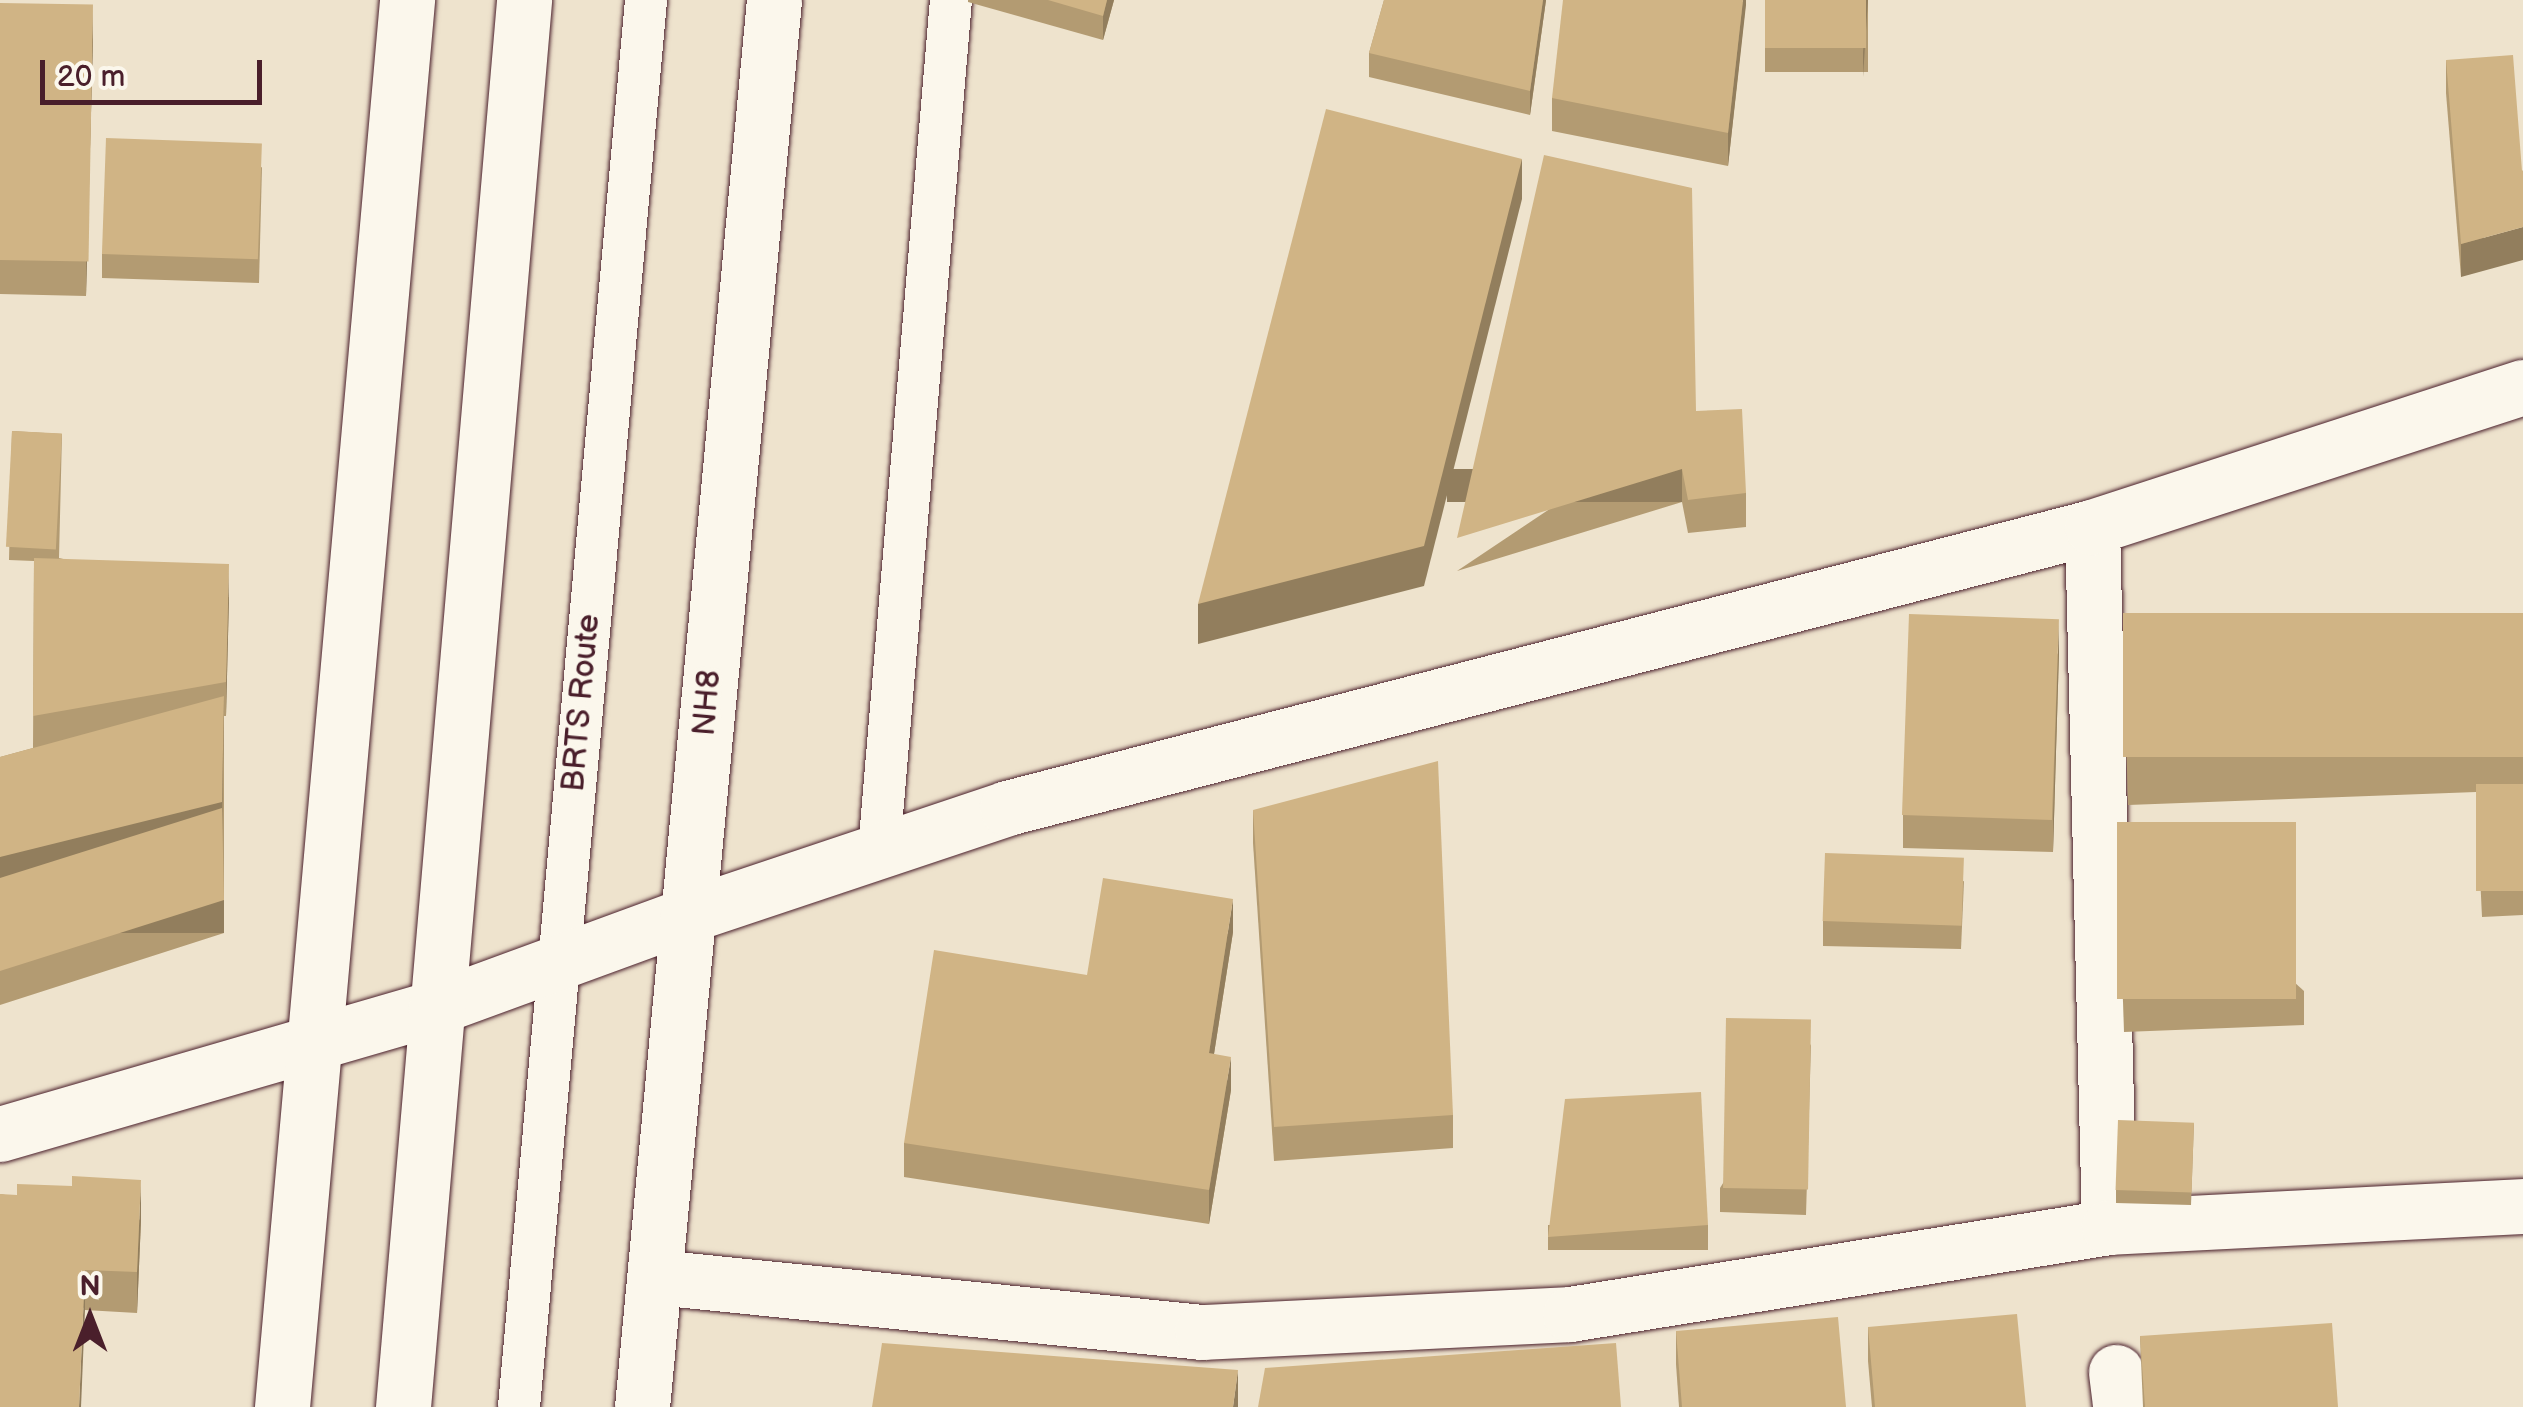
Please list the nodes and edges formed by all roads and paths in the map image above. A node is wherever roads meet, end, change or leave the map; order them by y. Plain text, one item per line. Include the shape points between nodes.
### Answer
1 (408, 0) edge
2 (524, 0) edge
3 (646, 0) edge
4 (774, 0) edge
5 (951, 0) edge
6 (2523, 386) edge
7 (2092, 527) junction
8 (879, 850) junction
9 (688, 915) junction
10 (558, 962) junction
11 (436, 1007) junction
12 (317, 1042) junction
13 (0, 1134) edge
14 (2523, 1206) edge
15 (2109, 1227) junction
16 (656, 1277) junction
17 (282, 1407) edge
18 (402, 1407) edge
19 (519, 1407) edge
20 (642, 1407) edge

1 - 12 street
2 - 11 street
3 - 10 lane, BRTS Route
4 - 9 street, NH8
5 - 8 lane
6 - 7 street
7 - 8 street via 1007,808
7 - 15 street
8 - 9 street
9 - 10 street
9 - 16 street, NH8
10 - 11 street
10 - 19 lane, BRTS Route
11 - 12 street
11 - 18 street
12 - 13 street
12 - 17 street
14 - 15 street
15 - 16 street via 1570,1314 1202,1332
16 - 20 street, NH8

